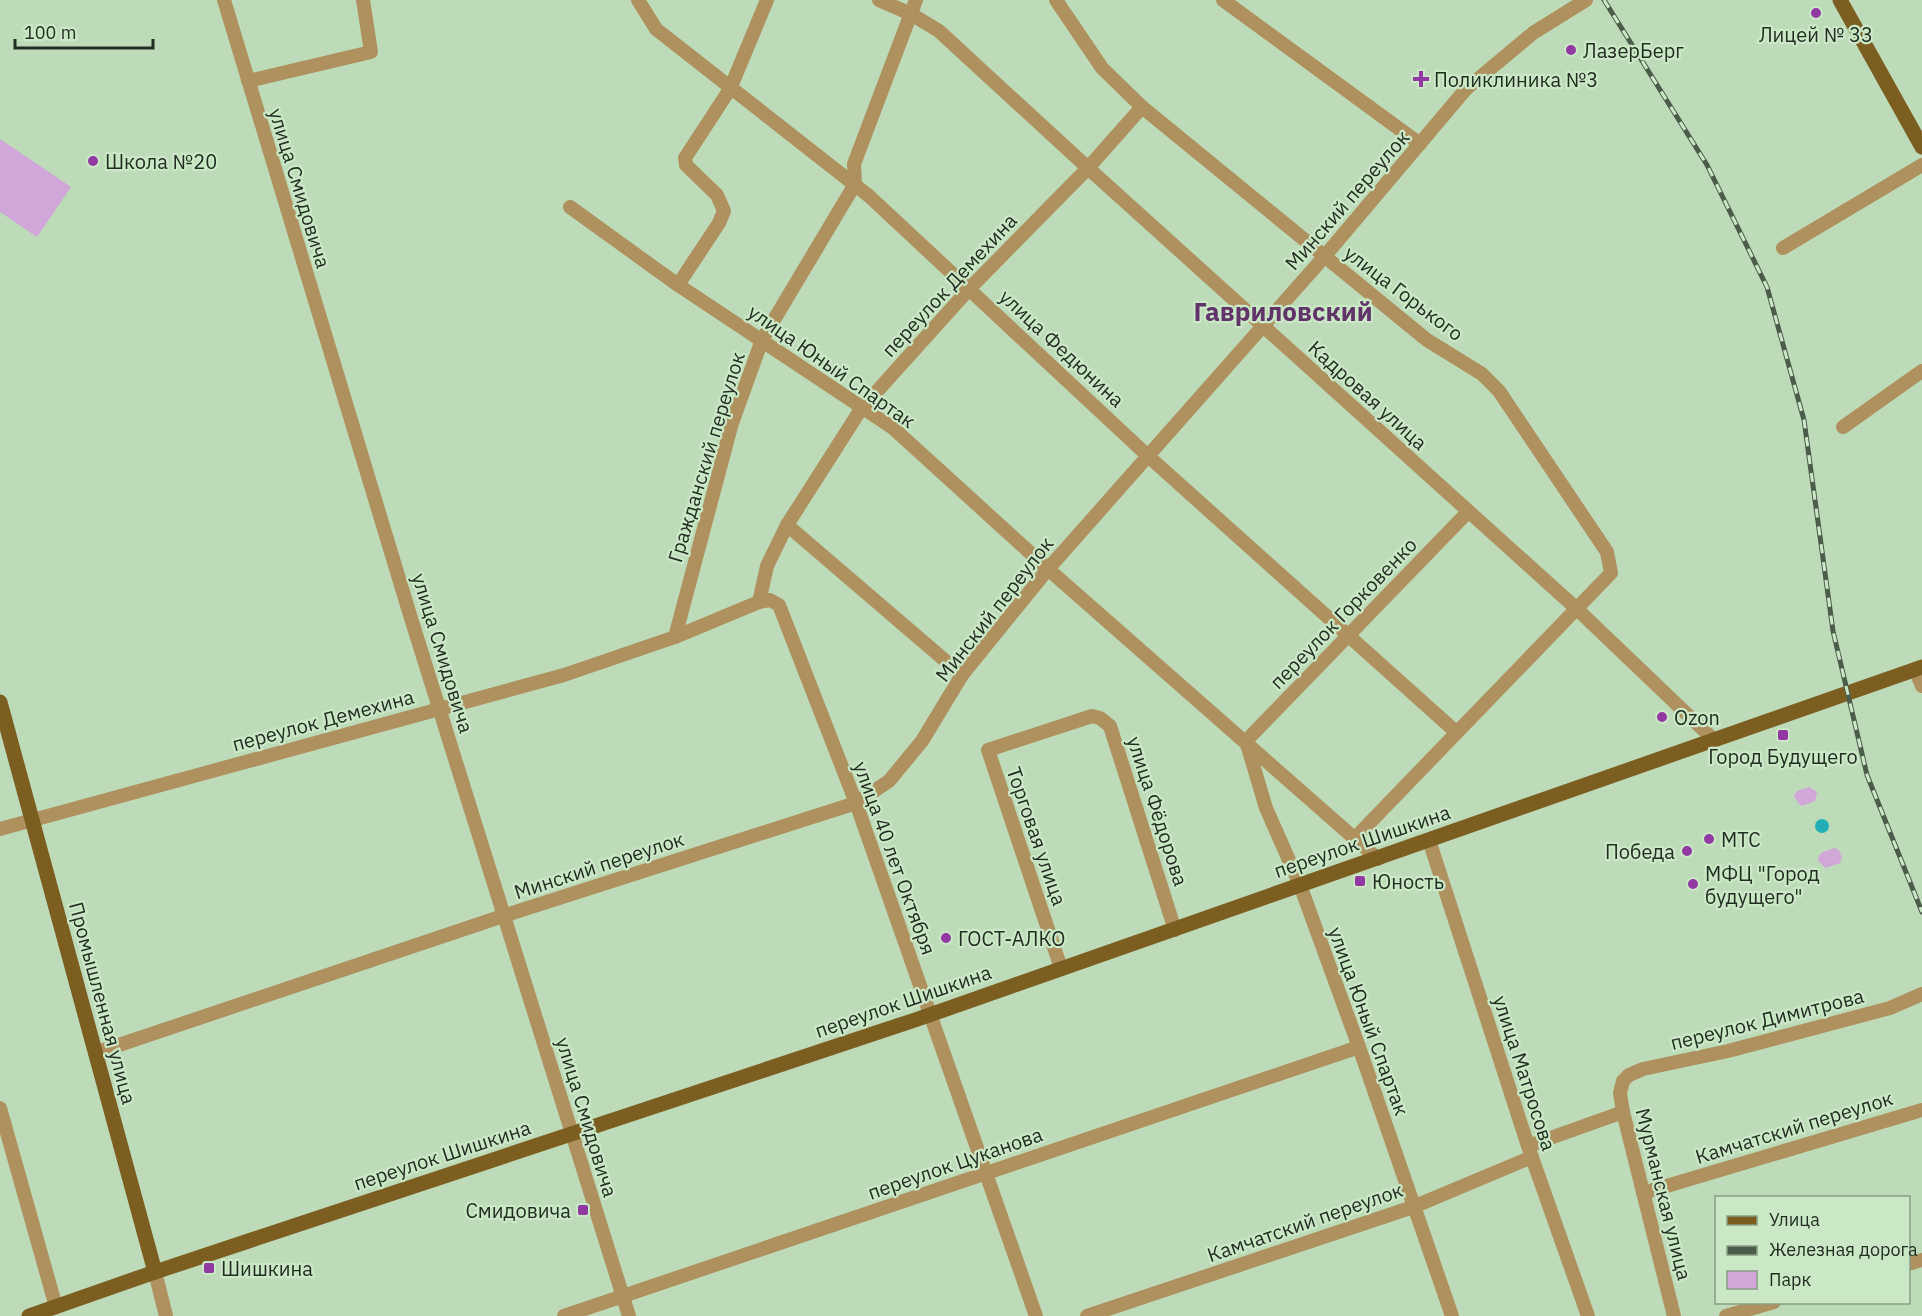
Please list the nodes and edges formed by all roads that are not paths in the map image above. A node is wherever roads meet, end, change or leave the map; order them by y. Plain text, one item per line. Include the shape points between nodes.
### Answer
1 (224, 0) edge
2 (363, 0) edge
3 (638, 0) edge
4 (767, 0) edge
5 (879, 0) edge
6 (916, 0) edge
7 (1056, 0) edge
8 (1223, 0) edge
9 (1586, 0) edge
10 (1840, 0) edge
11 (911, 14) junction
12 (248, 81) junction
13 (730, 89) junction
14 (1142, 108) junction
15 (1420, 144) junction
16 (1922, 147) edge
17 (1922, 165) edge
18 (1088, 168) junction
19 (855, 184) junction
20 (570, 207) dead end
21 (1783, 248) dead end
22 (1324, 257) junction
23 (678, 285) junction
24 (970, 288) junction
25 (1264, 326) junction
26 (762, 340) junction
27 (1922, 371) edge
28 (861, 409) junction
29 (1843, 427) dead end
30 (1148, 456) junction
31 (1468, 512) junction
32 (787, 525) junction
33 (1048, 569) junction
34 (1611, 573) joint
35 (759, 602) junction
36 (1578, 610) junction
37 (1349, 636) junction
38 (675, 637) junction
39 (1919, 668) edge
40 (962, 675) junction
41 (1922, 686) edge
42 (0, 702) edge
43 (440, 708) junction
44 (1456, 732) junction
45 (1713, 739) junction
46 (1246, 741) junction
47 (987, 750) joint
48 (856, 803) junction
49 (31, 821) junction
50 (0, 829) edge
51 (1355, 838) junction
52 (1429, 840) junction
53 (1378, 859) junction
54 (1300, 885) junction
55 (503, 916) junction
56 (1175, 930) junction
57 (1062, 968) junction
58 (1922, 994) edge
59 (930, 1014) junction
60 (1359, 1047) junction
61 (95, 1053) junction
62 (1623, 1082) joint
63 (0, 1108) edge
64 (1922, 1110) edge
65 (1623, 1112) junction
66 (573, 1134) junction
67 (1530, 1152) junction
68 (986, 1173) junction
69 (1643, 1192) junction
70 (1413, 1207) junction
71 (155, 1272) junction
72 (623, 1296) junction
73 (1767, 1304) edge
74 (56, 1307) junction
75 (29, 1316) edge
76 (166, 1316) edge
77 (564, 1316) edge
78 (629, 1316) edge
79 (1036, 1316) edge
80 (1087, 1316) edge
81 (1452, 1316) edge
82 (1588, 1316) edge
83 (1674, 1316) edge
84 (1726, 1316) edge

1 - 12 street, улица Смидовича
2 - 12 street via 371,52
3 - 13 street, улица Федюнина via 656,29
4 - 13 street
5 - 11 street, Кадровая улица
6 - 11 street, Гражданский переулок
7 - 14 street, улица Горького via 1102,68
8 - 15 street
9 - 15 street, Минский переулок via 1533,33 1466,89
10 - 16 main road
11 - 18 street, Кадровая улица via 939,31
11 - 19 street, Гражданский переулок via 854,164
12 - 43 street, улица Смидовича
13 - 19 street, улица Федюнина
13 - 23 street via 685,158 686,165 717,195 724,211
14 - 18 street, переулок Демехина
14 - 22 street, улица Горького
15 - 22 street, Минский переулок
17 - 21 street
18 - 24 street, переулок Демехина
18 - 25 street, Кадровая улица
19 - 24 street, улица Федюнина
19 - 26 street, Гражданский переулок
20 - 23 street, улица Юный Спартак
22 - 25 street, Минский переулок
22 - 34 street, улица Горького via 1427,340 1482,374 1499,392 1607,552
23 - 26 street, улица Юный Спартак
24 - 28 street, переулок Демехина
24 - 30 street, улица Федюнина
25 - 30 street, Минский переулок
25 - 31 street, Кадровая улица
26 - 28 street, улица Юный Спартак
26 - 38 street, Гражданский переулок via 732,423
27 - 29 street
28 - 32 street, переулок Демехина
28 - 33 street, улица Юный Спартак via 892,428
30 - 33 street, Минский переулок
30 - 37 street, улица Федюнина
31 - 36 street, Кадровая улица
31 - 37 street, переулок Горковенко
32 - 35 street, переулок Демехина via 767,566
32 - 40 street
33 - 40 street, Минский переулок
33 - 46 street, улица Юный Спартак
34 - 36 street, переулок Шишкина
35 - 38 street, переулок Демехина
35 - 48 street, улица 40 лет Октября via 770,600 779,605
36 - 44 street, переулок Шишкина
36 - 45 street, Кадровая улица
37 - 44 street, улица Федюнина
37 - 46 street, переулок Горковенко
38 - 43 street, переулок Демехина via 564,675
39 - 41 street
39 - 45 main road, переулок Шишкина
40 - 48 street, Минский переулок via 916,750 889,782
42 - 49 main road, Промышленная улица
43 - 49 street, переулок Демехина
43 - 55 street, улица Смидовича
44 - 51 street, переулок Шишкина
45 - 52 main road, переулок Шишкина
46 - 51 street, улица Юный Спартак
46 - 54 street, улица Юный Спартак via 1266,808
47 - 56 street, улица Фёдорова via 1092,716 1110,726
47 - 57 street, Торговая улица
48 - 55 street, Минский переулок
48 - 59 street, улица 40 лет Октября
49 - 50 street
49 - 61 main road, Промышленная улица
51 - 53 street, улица Юный Спартак
52 - 53 main road, переулок Шишкина
52 - 67 street, улица Матросова
53 - 54 main road, переулок Шишкина
54 - 56 main road, переулок Шишкина
54 - 60 street, улица Юный Спартак
55 - 61 street, Минский переулок
55 - 66 street, улица Смидовича
56 - 57 main road, переулок Шишкина
57 - 59 main road, переулок Шишкина
58 - 62 street, переулок Димитрова via 1890,1008 1643,1070
59 - 66 main road, переулок Шишкина
59 - 68 street, улица 40 лет Октября
60 - 68 street, переулок Цуканова
60 - 70 street, улица Юный Спартак
61 - 71 main road, Промышленная улица
62 - 65 street, Мурманская улица
63 - 74 street
64 - 69 street, Камчатский переулок
65 - 67 street
65 - 69 street, Мурманская улица
66 - 71 main road, переулок Шишкина
66 - 72 street, улица Смидовича
67 - 70 street, Камчатский переулок
67 - 82 street, улица Матросова
68 - 72 street, переулок Цуканова
68 - 79 street, улица 40 лет Октября
69 - 83 street, Мурманская улица
70 - 80 street, Камчатский переулок
70 - 81 street, улица Юный Спартак
71 - 74 main road, переулок Шишкина
71 - 76 street, Промышленная улица
72 - 77 street, переулок Цуканова
72 - 78 street, улица Смидовича
73 - 84 street
74 - 75 main road, переулок Шишкина

